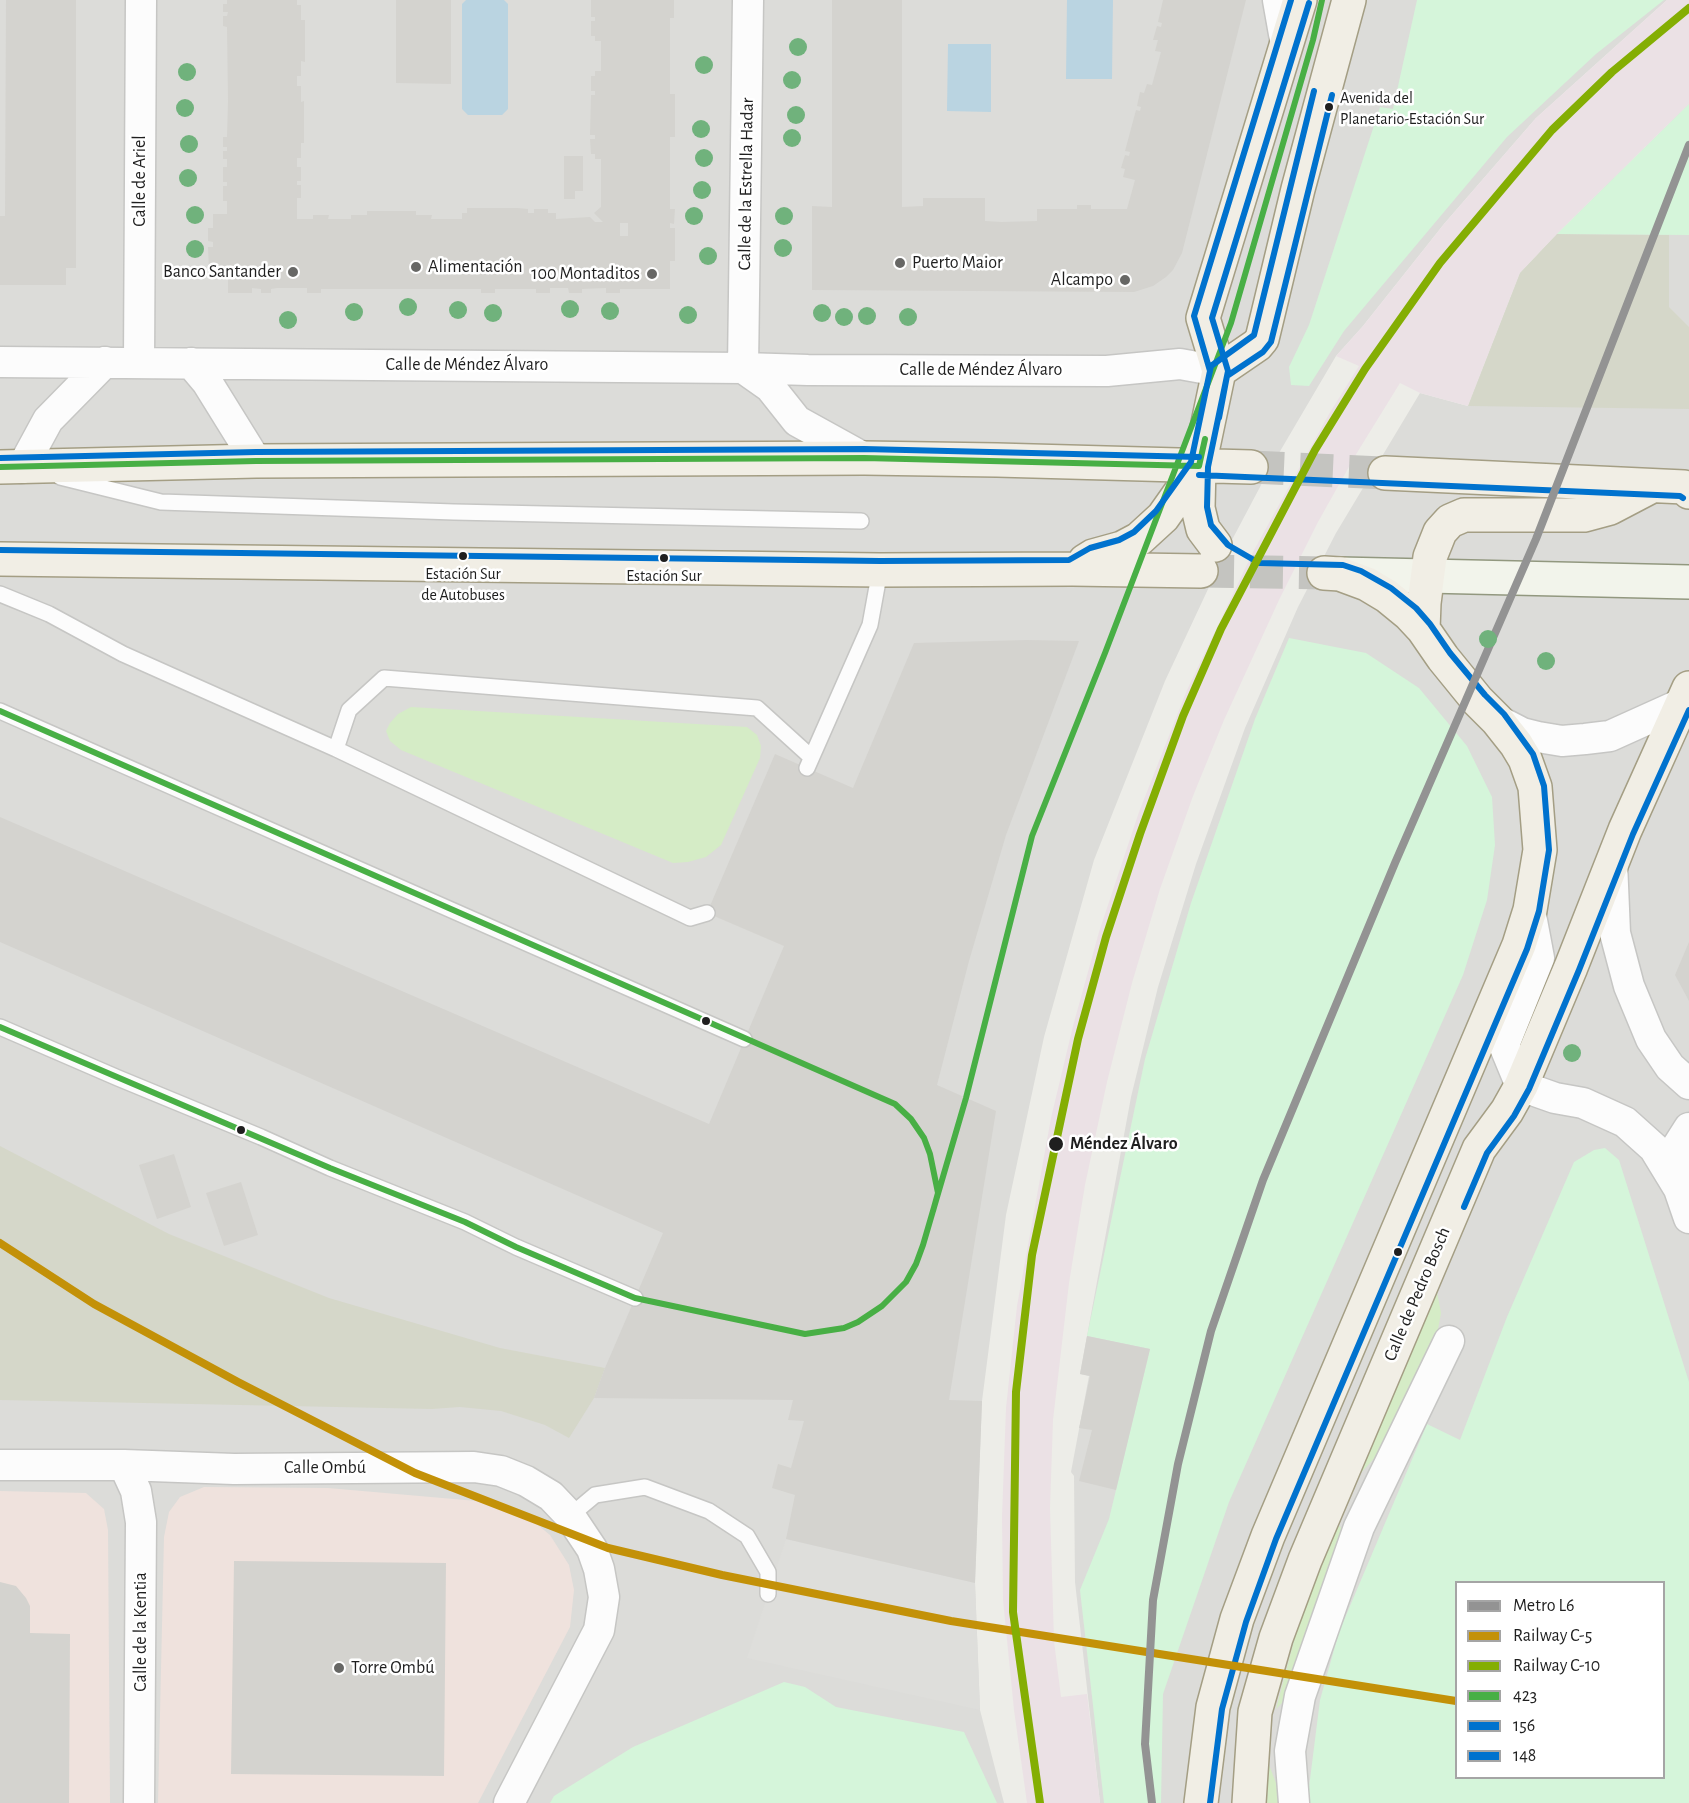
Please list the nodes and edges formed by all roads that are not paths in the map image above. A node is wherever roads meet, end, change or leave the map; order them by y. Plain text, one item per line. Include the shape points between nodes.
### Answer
1 (141, 0) edge
2 (748, 0) edge
3 (1278, 0) edge
4 (1300, 0) edge
5 (1349, 0) edge
6 (1286, 45) junction
7 (0, 362) edge
8 (105, 362) junction
9 (139, 362) junction
10 (191, 363) junction
11 (743, 368) junction
12 (1219, 370) junction
13 (864, 458) junction
14 (256, 461) junction
15 (1199, 466) junction
16 (11, 467) edge
17 (1251, 467) tunnel mouth
18 (1385, 473) tunnel mouth
19 (1652, 486) junction
20 (1688, 489) edge
21 (861, 521) dead end
22 (0, 559) edge
23 (1072, 569) junction
24 (880, 570) junction
25 (1427, 575) junction
26 (1689, 582) edge
27 (0, 594) edge
28 (1423, 629) junction
29 (1685, 696) edge
30 (0, 711) edge
31 (1497, 720) junction
32 (336, 748) junction
33 (1612, 862) junction
34 (1530, 910) junction
35 (706, 913) dead end
36 (0, 1026) edge
37 (744, 1039) dead end
38 (1689, 1084) edge
39 (1521, 1086) junction
40 (1689, 1128) edge
41 (1679, 1189) junction
42 (1689, 1218) edge
43 (635, 1298) dead end
44 (1449, 1341) dead end
45 (0, 1465) edge
46 (124, 1465) junction
47 (570, 1516) junction
48 (768, 1594) dead end
49 (140, 1803) edge
50 (509, 1803) edge
51 (1201, 1803) edge
52 (1249, 1803) edge
53 (1294, 1803) edge

1 - 9 street, Calle de Ariel
2 - 11 street, Calle de la Estrella Hadar
3 - 6 street
4 - 6 main road
5 - 12 main road via 1262,339
6 - 12 main road via 1203,318
7 - 8 street, Calle de Méndez Álvaro
8 - 9 street, Calle de Méndez Álvaro
8 - 16 street via 48,420
9 - 10 street, Calle de Méndez Álvaro
10 - 11 street, Calle de Méndez Álvaro
10 - 14 street
11 - 12 street, Calle de Méndez Álvaro via 1107,370 1180,364
11 - 13 street via 770,387 797,421
12 - 15 main road
13 - 14 main road
13 - 15 main road
14 - 16 main road
15 - 17 main road
15 - 23 main road via 1163,517 1139,539
15 - 23 main road via 1199,515 1208,558
16 - 21 lane via 161,502
18 - 19 main road
19 - 20 main road
19 - 25 main road via 1610,508 1584,515 1464,515 1450,521 1440,532
22 - 24 main road
23 - 24 main road
24 - 32 lane via 870,625 809,763 757,708 384,678 349,710
25 - 26 main road
25 - 28 main road
25 - 28 main road, Calle de Pedro Bosch via 1332,573 1356,579 1387,596
27 - 32 lane via 49,614 123,654
28 - 31 main road, Calle de Pedro Bosch
29 - 31 street, Calle de Pedro Bosch via 1610,736 1562,741 1521,733
29 - 33 main road, Calle de Pedro Bosch
30 - 37 lane
31 - 34 main road, Calle de Pedro Bosch via 1525,759 1535,787 1540,850
32 - 35 lane via 690,918
33 - 38 street via 1615,933 1629,986 1651,1040
33 - 39 main road, Calle de Pedro Bosch
34 - 39 street via 1539,958 1504,1045
34 - 51 main road, Calle de Pedro Bosch via 1519,945 1268,1536 1237,1619 1213,1707
36 - 43 lane
39 - 41 street via 1583,1103 1624,1122 1654,1148
39 - 52 main road, Calle de Pedro Bosch via 1479,1149 1305,1560 1276,1638 1255,1712
40 - 41 street via 1675,1150
41 - 42 street
44 - 53 street via 1359,1527 1300,1696 1290,1751
45 - 46 street, Calle Ombú
46 - 47 street, Calle Ombú via 234,1469 474,1467 501,1471 526,1481 551,1496
46 - 49 street, Calle de la Kentia via 136,1491 141,1522
47 - 48 lane via 595,1494 645,1487 709,1511 747,1536 768,1572
47 - 50 street, Calle Ombú via 592,1549 599,1569 604,1597 599,1630

